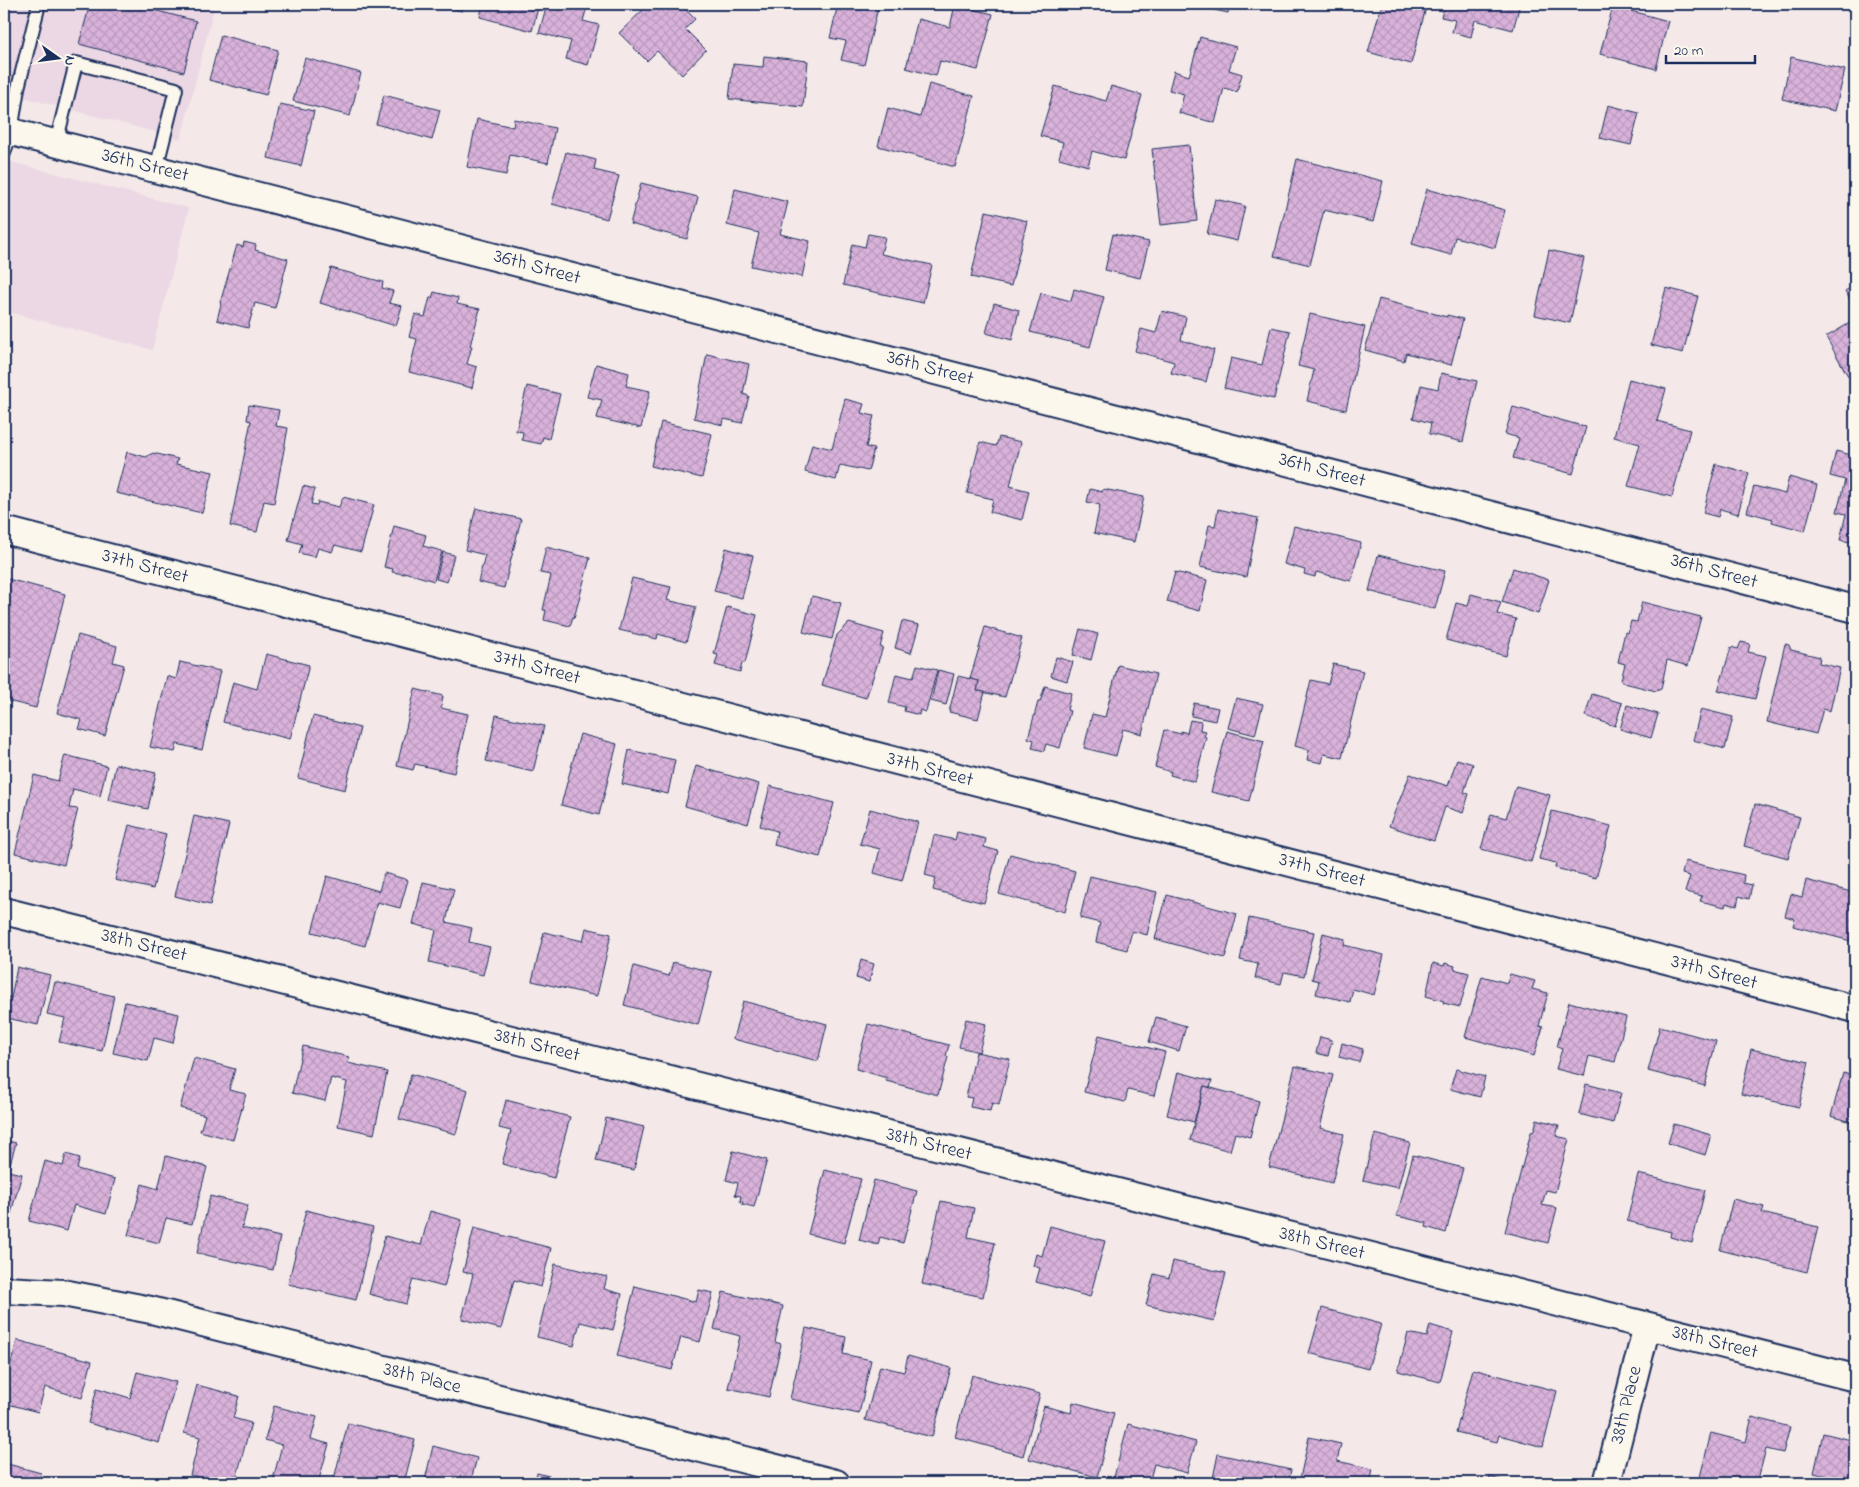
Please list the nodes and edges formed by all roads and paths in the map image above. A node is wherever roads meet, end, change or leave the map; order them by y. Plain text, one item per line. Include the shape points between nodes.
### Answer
1 (38, 4) edge
2 (6, 138) edge
3 (56, 143) junction
4 (156, 169) junction
5 (4, 530) edge
6 (1855, 609) edge
7 (4, 911) edge
8 (1855, 1009) edge
9 (4, 1290) edge
10 (1647, 1326) junction
11 (1855, 1378) edge
12 (836, 1483) edge
13 (1607, 1483) edge

1 - 2 lane
2 - 3 street, 36th Street
3 - 4 street, 36th Street
3 - 4 lane via 76,63 158,84 176,89
4 - 6 street, 36th Street
5 - 8 street, 37th Street
7 - 10 street, 38th Street
9 - 12 street, 38th Place via 62,1294 151,1310
10 - 11 street, 38th Street
10 - 13 street, 38th Place

